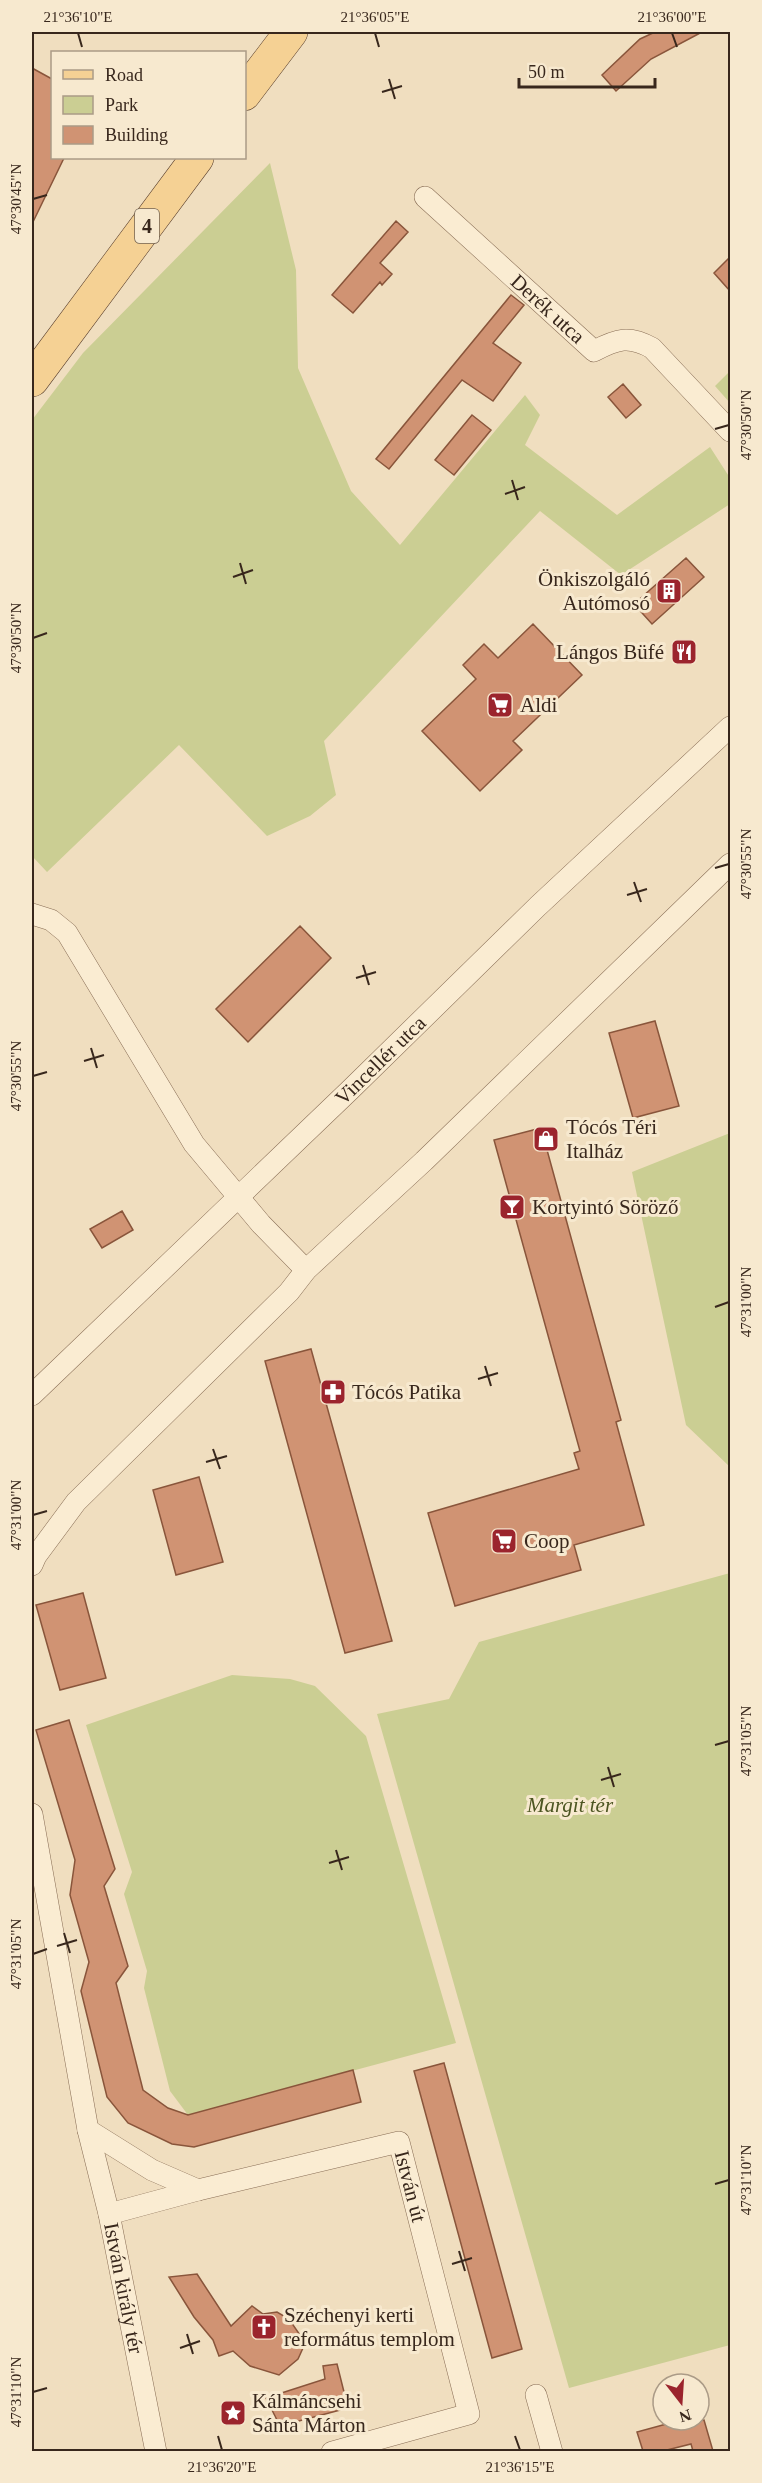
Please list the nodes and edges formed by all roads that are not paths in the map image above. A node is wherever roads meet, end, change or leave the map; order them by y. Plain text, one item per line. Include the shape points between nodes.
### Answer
1 (291, 32) edge
2 (246, 91) edge
3 (196, 159) edge
4 (425, 197) dead end
5 (32, 380) edge
6 (730, 431) edge
7 (730, 727) edge
8 (730, 864) edge
9 (32, 914) edge
10 (238, 1197) junction
11 (306, 1270) junction
12 (32, 1395) edge
13 (32, 1566) edge
14 (32, 1814) edge
15 (88, 2130) junction
16 (198, 2190) junction
17 (109, 2214) junction
18 (536, 2395) dead end
19 (156, 2451) edge
20 (332, 2451) edge
21 (552, 2451) edge

1 - 2 main road
3 - 5 main road, 4
4 - 6 street, Derék utca via 594,351 622,339 652,348
7 - 10 street, Vincellér utca via 538,906
8 - 11 street
9 - 10 street via 51,920 67,933 194,1144
10 - 11 street
10 - 12 street, Vincellér utca
11 - 13 street via 281,1301 76,1502
14 - 15 street
15 - 16 street via 152,2170
15 - 17 street
16 - 17 street, István király tér
16 - 20 street, István út via 399,2142 469,2414
17 - 19 street, István király tér
18 - 21 street

